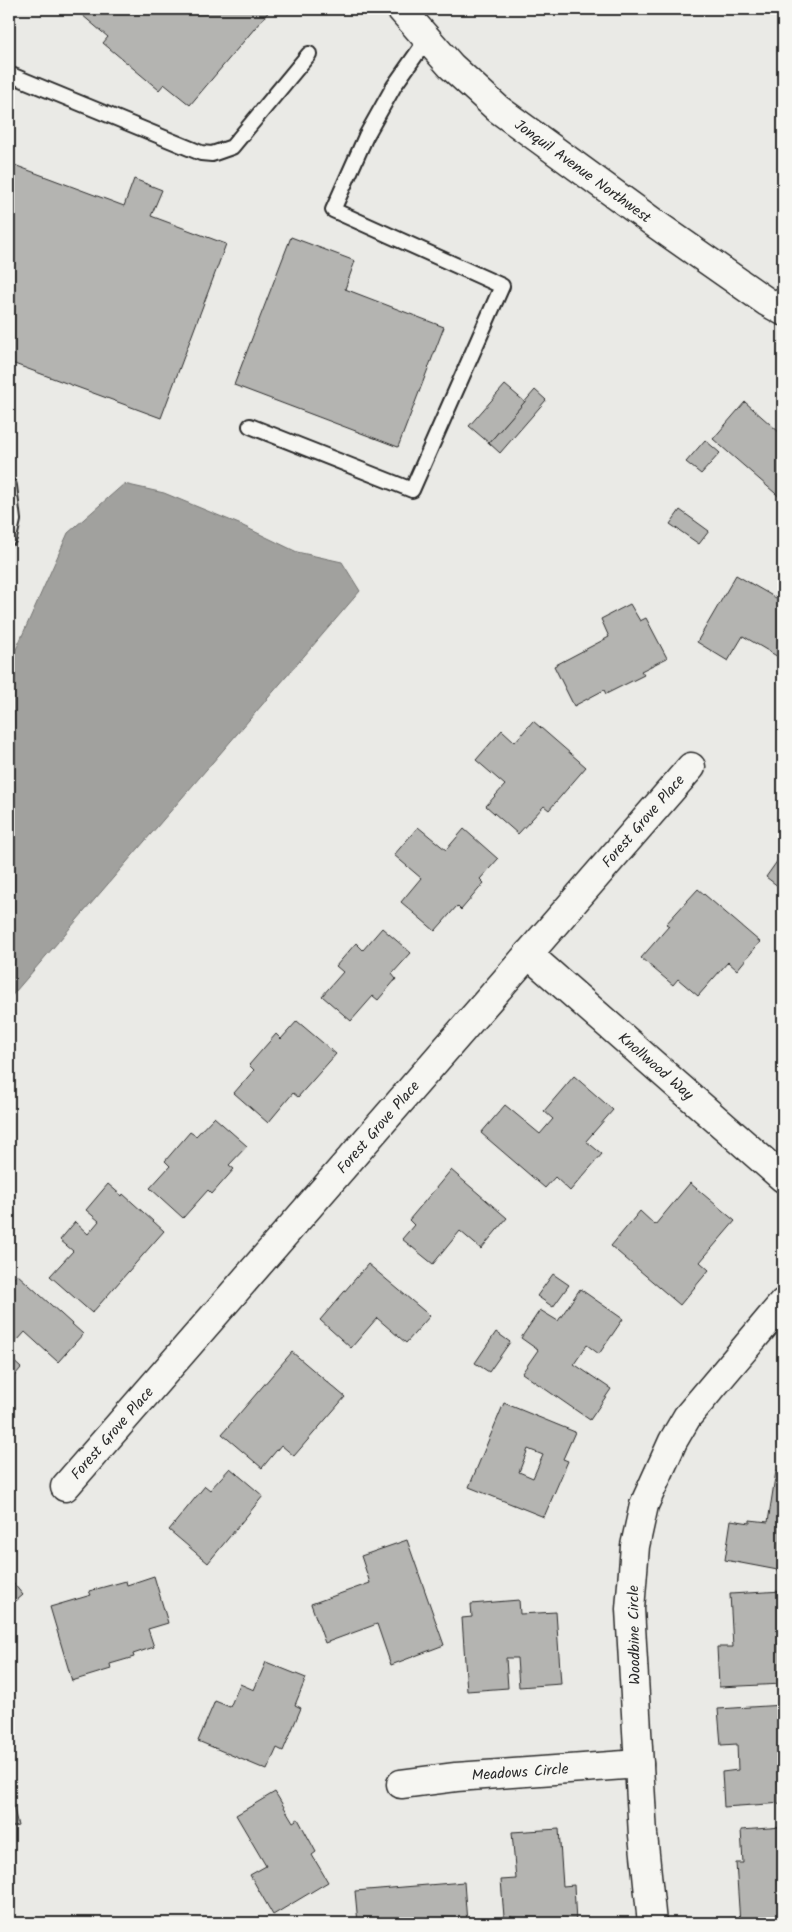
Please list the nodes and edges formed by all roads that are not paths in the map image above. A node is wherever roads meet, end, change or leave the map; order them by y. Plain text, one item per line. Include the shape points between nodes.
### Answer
1 (401, 9) edge
2 (427, 39) junction
3 (309, 54) dead end
4 (9, 74) edge
5 (783, 311) edge
6 (250, 426) dead end
7 (9, 486) edge
8 (9, 538) edge
9 (690, 767) dead end
10 (528, 954) junction
11 (783, 1178) edge
12 (783, 1303) edge
13 (65, 1487) dead end
14 (639, 1764) junction
15 (400, 1784) dead end
16 (652, 1923) edge

1 - 2 street, Jonquil Avenue Northwest
2 - 5 street, Jonquil Avenue Northwest via 498,109 657,225
2 - 6 lane via 394,86 366,136 333,210 502,286 412,490
3 - 4 lane via 232,147 212,154
7 - 8 lane via 13,520
9 - 10 street, Forest Grove Place
10 - 11 street, Knollwood Way
10 - 13 street, Forest Grove Place
12 - 14 street, Woodbine Circle via 687,1417 672,1441 644,1505 635,1546 630,1609
14 - 15 street, Meadows Circle
14 - 16 street, Woodbine Circle

